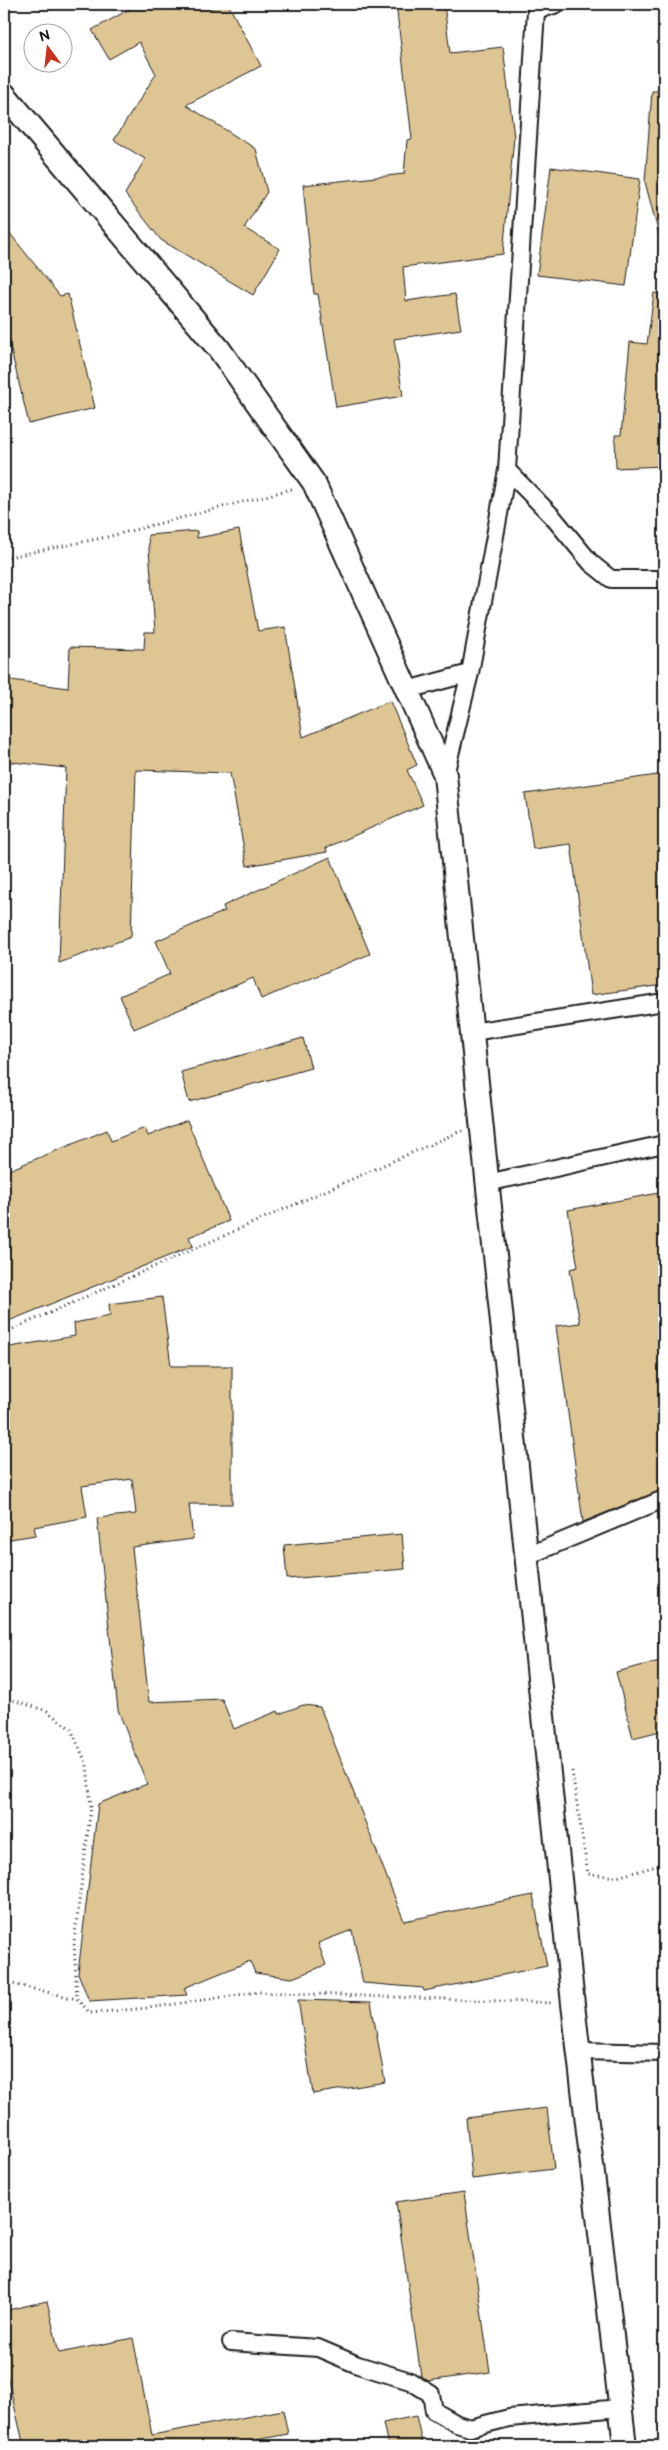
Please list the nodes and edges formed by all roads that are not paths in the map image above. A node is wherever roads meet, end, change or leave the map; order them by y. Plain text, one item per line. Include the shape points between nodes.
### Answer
1 (558, 4) edge
2 (536, 8) edge
3 (4, 94) edge
4 (507, 470) junction
5 (664, 579) edge
6 (470, 673) junction
7 (407, 690) junction
8 (445, 775) junction
9 (664, 1002) edge
10 (472, 1032) junction
11 (664, 1144) edge
12 (488, 1183) junction
13 (664, 1499) edge
14 (526, 1556) junction
15 (579, 2051) junction
16 (664, 2053) edge
17 (231, 2342) dead end
18 (620, 2408) junction
19 (625, 2446) edge

1 - 2 street
2 - 4 street
3 - 7 street via 219,348 314,483
4 - 5 street via 552,516 591,563 611,579
4 - 6 street
6 - 7 street
6 - 8 street
7 - 8 street
8 - 10 street
9 - 10 street
10 - 12 street
11 - 12 street
12 - 14 street
13 - 14 street
14 - 15 street
15 - 16 street
15 - 18 street
17 - 18 street via 318,2348 410,2381 431,2394 434,2411 470,2428 509,2418
18 - 19 street

